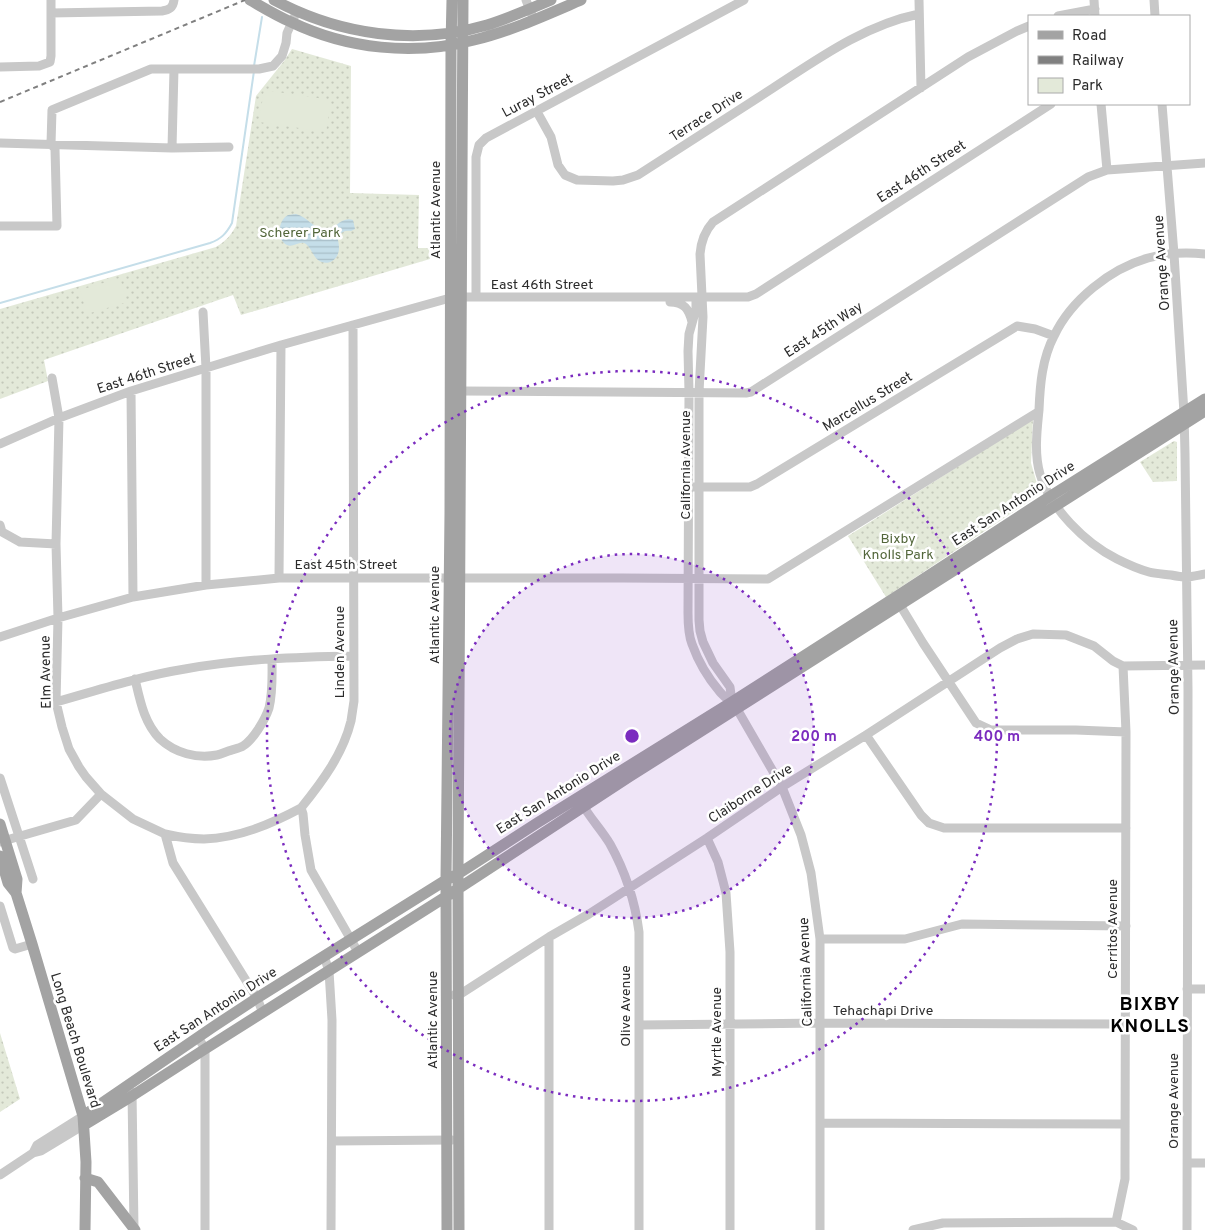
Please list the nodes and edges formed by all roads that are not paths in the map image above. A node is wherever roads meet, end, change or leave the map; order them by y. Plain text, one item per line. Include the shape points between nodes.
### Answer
1 (51, 0) edge
2 (250, 0) edge
3 (274, 0) edge
4 (452, 0) edge
5 (463, 0) edge
6 (551, 0) edge
7 (581, 0) edge
8 (744, 0) edge
9 (919, 0) edge
10 (1154, 0) edge
11 (174, 1) edge
12 (1095, 8) edge
13 (530, 9) edge
14 (297, 11) junction
15 (51, 13) junction
16 (919, 14) junction
17 (1062, 15) edge
18 (1155, 15) edge
19 (292, 23) junction
20 (1028, 26) edge
21 (463, 30) junction
22 (451, 33) junction
23 (456, 44) junction
24 (0, 67) edge
25 (174, 69) junction
26 (920, 88) junction
27 (1049, 105) edge
28 (1101, 105) edge
29 (1162, 105) edge
30 (536, 110) junction
31 (0, 143) edge
32 (51, 144) junction
33 (228, 147) dead end
34 (172, 148) junction
35 (1205, 163) edge
36 (1167, 166) junction
37 (1107, 170) junction
38 (0, 226) edge
39 (1174, 254) junction
40 (1205, 254) edge
41 (476, 297) junction
42 (699, 297) junction
43 (455, 298) junction
44 (658, 298) junction
45 (203, 312) dead end
46 (692, 322) junction
47 (353, 325) junction
48 (1054, 336) junction
49 (281, 345) junction
50 (206, 368) junction
51 (52, 378) dead end
52 (131, 391) junction
53 (460, 391) junction
54 (694, 392) junction
55 (1205, 399) edge
56 (1205, 411) edge
57 (1038, 412) junction
58 (59, 418) junction
59 (1184, 419) junction
60 (0, 444) edge
61 (688, 487) junction
62 (698, 487) junction
63 (1052, 501) junction
64 (0, 525) edge
65 (56, 544) junction
66 (1205, 574) edge
67 (353, 577) junction
68 (1186, 577) junction
69 (280, 578) junction
70 (454, 578) junction
71 (688, 579) junction
72 (699, 579) junction
73 (206, 585) junction
74 (133, 597) junction
75 (898, 601) junction
76 (58, 618) junction
77 (0, 637) edge
78 (353, 656) junction
79 (272, 659) junction
80 (1205, 665) edge
81 (1123, 666) junction
82 (1188, 666) junction
83 (135, 679) junction
84 (948, 681) junction
85 (56, 702) junction
86 (734, 706) junction
87 (1126, 732) junction
88 (866, 735) junction
89 (0, 778) edge
90 (782, 787) junction
91 (101, 794) junction
92 (578, 797) junction
93 (301, 808) junction
94 (584, 808) junction
95 (0, 824) edge
96 (1126, 828) junction
97 (165, 834) junction
98 (19, 836) junction
99 (707, 838) junction
100 (2, 841) edge
101 (0, 856) edge
102 (458, 874) junction
103 (32, 879) dead end
104 (446, 880) junction
105 (630, 887) junction
106 (458, 889) junction
107 (16, 893) junction
108 (447, 896) junction
109 (0, 906) edge
110 (1126, 926) junction
111 (549, 937) junction
112 (351, 939) junction
113 (820, 939) junction
114 (32, 944) junction
115 (358, 952) junction
116 (324, 956) junction
117 (329, 970) junction
118 (1187, 989) junction
119 (1205, 989) edge
120 (447, 994) junction
121 (459, 995) junction
122 (257, 998) junction
123 (262, 1013) junction
124 (821, 1023) junction
125 (730, 1024) junction
126 (1126, 1024) junction
127 (639, 1025) junction
128 (198, 1037) junction
129 (205, 1048) junction
130 (132, 1082) junction
131 (132, 1096) junction
132 (84, 1120) junction
133 (820, 1123) junction
134 (1125, 1124) junction
135 (460, 1140) junction
136 (332, 1141) junction
137 (447, 1141) junction
138 (1187, 1163) junction
139 (1205, 1163) edge
140 (0, 1175) edge
141 (85, 1178) junction
142 (1116, 1222) junction
143 (85, 1230) edge
144 (134, 1230) edge
145 (205, 1230) edge
146 (332, 1230) edge
147 (447, 1230) edge
148 (459, 1230) edge
149 (549, 1230) edge
150 (639, 1230) edge
151 (730, 1230) edge
152 (820, 1230) edge
153 (912, 1230) edge
154 (1133, 1230) edge
155 (1187, 1230) edge

1 - 15 street
2 - 19 main road
3 - 14 main road
4 - 22 main road, Atlantic Avenue
5 - 21 main road, Atlantic Avenue
6 - 13 main road
7 - 13 main road
8 - 30 street, Luray Street
9 - 16 street
10 - 18 street
11 - 15 street via 171,8 162,11
12 - 17 street
13 - 21 main road
13 - 23 main road via 494,35
14 - 19 street
14 - 22 main road via 339,26 377,34
15 - 24 street via 50,62 39,66
16 - 26 street
16 - 30 street, Terrace Drive via 868,30 638,175 623,180 577,180 565,175 558,165 551,137
19 - 23 main road via 359,44 411,49
19 - 25 street via 282,56 273,66 259,69
20 - 26 street via 968,57
21 - 22 main road
21 - 23 main road, Atlantic Avenue
22 - 23 main road, Atlantic Avenue
23 - 43 main road, Atlantic Avenue
25 - 32 street via 150,69 52,110
25 - 34 street
26 - 42 street, California Avenue via 713,222 700,245
27 - 42 street, East 46th Street via 756,294 744,298
28 - 37 street
29 - 36 street, Orange Avenue
30 - 41 street, Luray Street via 486,138 478,148
31 - 32 street
32 - 34 street
32 - 38 street via 55,149 57,226
33 - 34 street
35 - 36 street, East 45th Way
36 - 37 street, East 45th Way
36 - 39 street, Orange Avenue
37 - 54 street, East 45th Way via 1080,181 752,392
39 - 40 street
39 - 48 street via 1148,258 1098,284 1067,314
39 - 59 street, Orange Avenue
41 - 43 street, East 46th Street
41 - 44 street, East 46th Street
42 - 44 street, East 46th Street
42 - 46 street, California Avenue
42 - 54 street, California Avenue via 703,317
43 - 47 street, East 46th Street
43 - 53 main road, Atlantic Avenue
43 - 70 main road, Atlantic Avenue
44 - 46 street via 683,304
45 - 50 street
46 - 54 street, California Avenue via 688,350
47 - 49 street, East 46th Street
47 - 67 street, Linden Avenue
48 - 57 street via 1040,382
48 - 62 street, Marcellus Street via 1017,326 757,484 750,487
49 - 50 street, East 46th Street
49 - 69 street
50 - 52 street, East 46th Street
50 - 73 street
51 - 58 street, Elm Avenue
52 - 58 street, East 46th Street
52 - 74 street
53 - 54 street, East 45th Way
53 - 70 main road, Atlantic Avenue
54 - 61 street, California Avenue
54 - 62 street, California Avenue
55 - 59 main road, East San Antonio Drive
56 - 59 main road, East San Antonio Drive
57 - 63 street via 1036,432 1040,473
57 - 72 street, East 45th Street via 768,579
58 - 60 street, East 46th Street
58 - 65 street, Elm Avenue
59 - 63 main road, East San Antonio Drive
59 - 68 street, Orange Avenue
61 - 62 street, Marcellus Street
61 - 71 street, California Avenue
62 - 72 street, California Avenue
63 - 68 street via 1080,534 1109,555 1148,572
63 - 75 main road, East San Antonio Drive
64 - 65 street via 2,532 20,542
65 - 76 street, Elm Avenue
66 - 68 street
67 - 69 street, East 45th Street
67 - 70 street, East 45th Street
67 - 78 street, Linden Avenue
68 - 82 street, Orange Avenue
69 - 73 street, East 45th Street
70 - 71 street, East 45th Street
70 - 102 main road, Atlantic Avenue
70 - 104 main road, Atlantic Avenue
71 - 72 street, East 45th Street
71 - 86 street, California Avenue via 691,643 702,667
72 - 86 street, California Avenue via 699,620 703,642 713,664 730,687
73 - 74 street, East 45th Street
74 - 76 street, East 45th Street
75 - 84 street
75 - 86 main road, East San Antonio Drive
76 - 77 street, East 45th Street
76 - 85 street, Elm Avenue
78 - 79 street
78 - 93 street, Linden Avenue via 351,722 327,774
79 - 83 street via 185,669
79 - 83 street via 272,693 261,725 243,746 217,755 194,756 172,748 160,738 142,707
80 - 82 street
81 - 82 street
81 - 84 street, Claiborne Drive via 1094,646 1066,635 1033,634 1000,648
81 - 87 street, Cerritos Avenue
82 - 118 street, Orange Avenue
83 - 85 street
84 - 87 street via 976,723 991,730
84 - 88 street, Claiborne Drive
85 - 91 street, Elm Avenue via 69,749
86 - 90 street, California Avenue
86 - 92 main road, East San Antonio Drive
86 - 94 main road, East San Antonio Drive
87 - 96 street, Cerritos Avenue
88 - 90 street, Claiborne Drive
88 - 96 street via 920,815 929,823 944,828
89 - 98 street
90 - 99 street, Claiborne Drive
90 - 113 street, California Avenue via 801,834 811,874
91 - 97 street, Elm Avenue via 133,819
91 - 98 street via 76,820
92 - 94 street, Olive Avenue
92 - 102 main road, East San Antonio Drive
93 - 97 street, Elm Avenue via 270,824 233,836 205,839
93 - 112 street via 311,870
94 - 105 street, Olive Avenue via 609,843
94 - 106 main road, East San Antonio Drive
95 - 100 main road, Long Beach Boulevard
96 - 110 street, Cerritos Avenue
97 - 122 street via 174,863
98 - 100 street
98 - 103 street
99 - 105 street, Claiborne Drive
99 - 125 street, Myrtle Avenue via 718,862 726,893
100 - 107 main road, Long Beach Boulevard via 17,879
101 - 107 main road, Long Beach Boulevard via 8,883
102 - 104 main road, East San Antonio Drive
102 - 106 main road, Atlantic Avenue
104 - 108 main road, Atlantic Avenue
104 - 112 main road, East San Antonio Drive
105 - 111 street, Claiborne Drive
105 - 127 street, Olive Avenue via 639,932
106 - 108 main road, East San Antonio Drive
106 - 121 main road, Atlantic Avenue
107 - 114 main road, Long Beach Boulevard
108 - 115 main road, East San Antonio Drive
108 - 120 main road, Atlantic Avenue
109 - 114 street via 13,948
110 - 113 street via 962,924 905,939
110 - 126 street, Cerritos Avenue
111 - 121 street, Claiborne Drive
111 - 149 street
112 - 115 street
112 - 116 main road, East San Antonio Drive
113 - 124 street, California Avenue
114 - 132 main road, Long Beach Boulevard
115 - 117 main road, East San Antonio Drive
116 - 117 street
116 - 122 main road, East San Antonio Drive
117 - 123 main road, East San Antonio Drive
117 - 136 street
118 - 119 street
118 - 138 street, Orange Avenue
120 - 121 street
120 - 137 main road, Atlantic Avenue
121 - 135 main road, Atlantic Avenue
122 - 123 street
122 - 128 main road, East San Antonio Drive
123 - 129 main road, East San Antonio Drive
124 - 125 street, Tehachapi Drive
124 - 126 street, Tehachapi Drive
124 - 133 street, California Avenue
125 - 127 street, Tehachapi Drive
125 - 151 street, Myrtle Avenue
126 - 134 street, Cerritos Avenue
127 - 150 street, Olive Avenue
128 - 129 street
128 - 130 main road, East San Antonio Drive
129 - 131 main road, East San Antonio Drive
129 - 145 street
130 - 131 street
130 - 132 main road, East San Antonio Drive
131 - 132 main road, East San Antonio Drive
131 - 144 street
132 - 140 street, East San Antonio Drive
132 - 141 main road, Long Beach Boulevard
133 - 134 street
133 - 152 street, California Avenue
134 - 142 street, Cerritos Avenue via 1125,1179
135 - 137 street
135 - 148 main road, Atlantic Avenue
136 - 137 street
136 - 146 street
137 - 147 main road, Atlantic Avenue
138 - 139 street
138 - 155 street, Orange Avenue
141 - 143 main road, Long Beach Boulevard
141 - 144 main road via 98,1182
142 - 153 street via 943,1223
142 - 154 street

